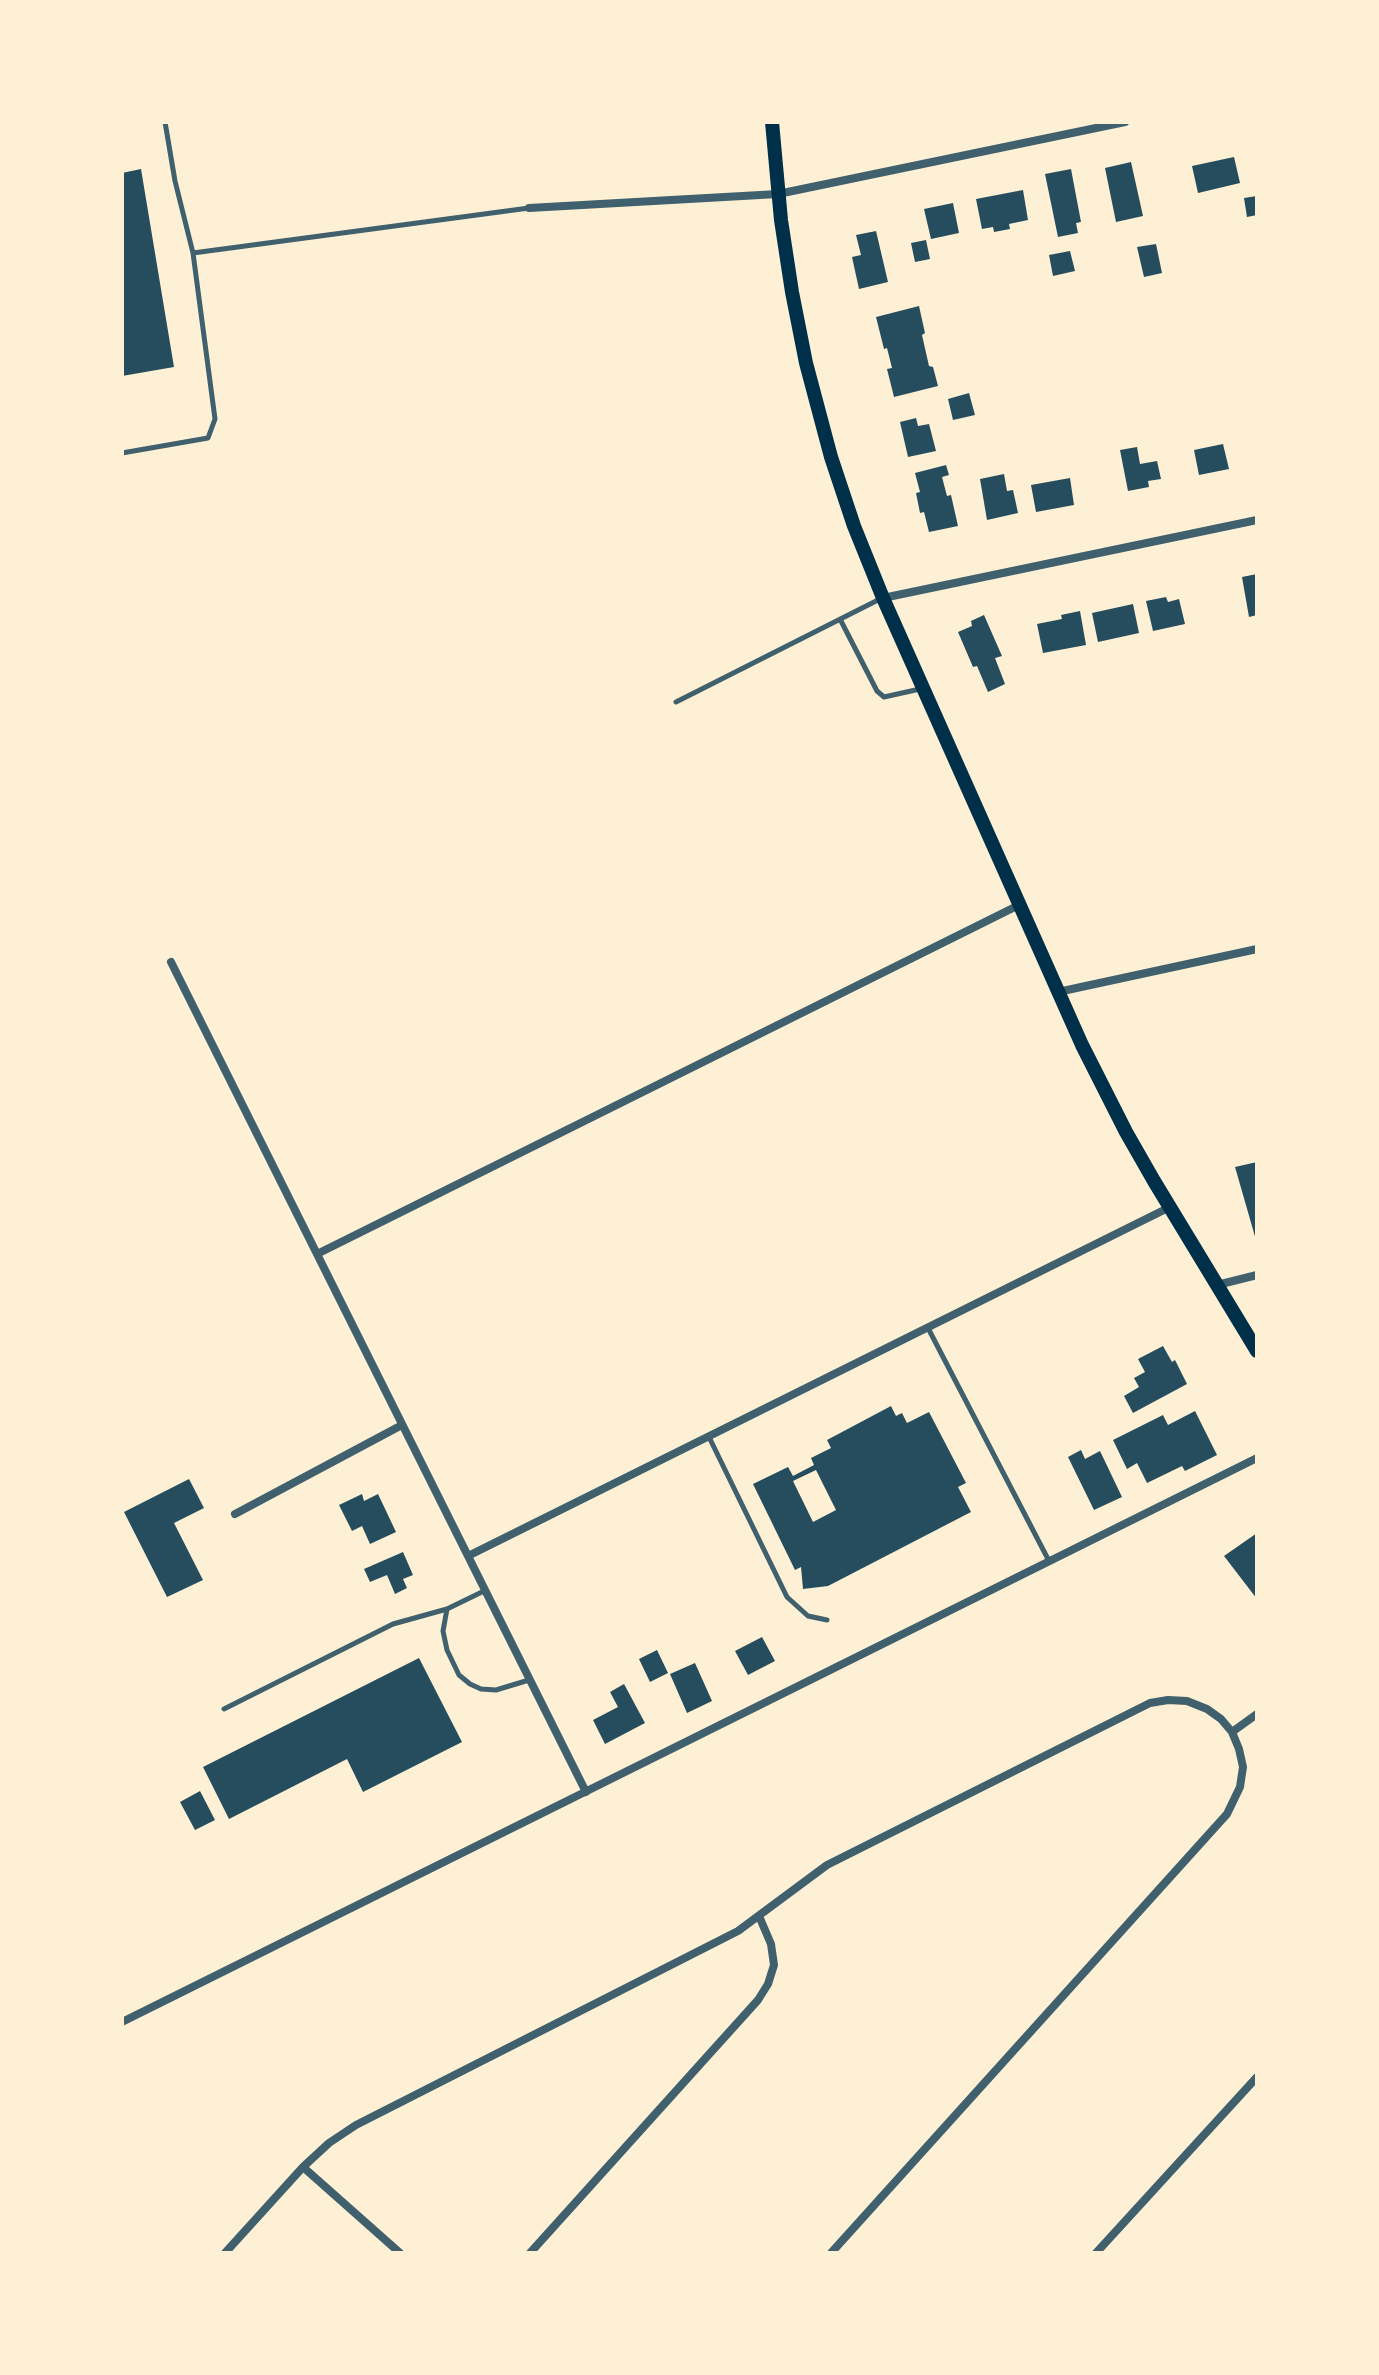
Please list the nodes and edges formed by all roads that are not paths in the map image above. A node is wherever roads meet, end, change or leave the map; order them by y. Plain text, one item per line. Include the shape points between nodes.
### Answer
1 (165, 122) edge
2 (772, 122) edge
3 (1125, 122) edge
4 (778, 194) junction
5 (529, 208) joint
6 (193, 253) junction
7 (122, 453) edge
8 (1257, 520) edge
9 (883, 598) junction
10 (840, 619) junction
11 (923, 688) junction
12 (676, 702) dead end
13 (1019, 905) junction
14 (1257, 949) edge
15 (171, 962) dead end
16 (1058, 992) junction
17 (1170, 1207) junction
18 (317, 1254) junction
19 (1257, 1275) edge
20 (1217, 1285) junction
21 (928, 1328) junction
22 (1257, 1351) edge
23 (402, 1425) junction
24 (709, 1437) junction
25 (1257, 1458) edge
26 (235, 1514) dead end
27 (468, 1556) junction
28 (1050, 1561) junction
29 (485, 1590) junction
30 (447, 1609) junction
31 (827, 1620) dead end
32 (530, 1680) junction
33 (224, 1709) dead end
34 (1257, 1714) edge
35 (1232, 1732) junction
36 (586, 1792) junction
37 (759, 1916) junction
38 (122, 2022) edge
39 (1257, 2077) edge
40 (303, 2167) junction
41 (225, 2253) edge
42 (400, 2253) edge
43 (530, 2253) edge
44 (831, 2253) edge
45 (1096, 2253) edge

1 - 6 lane
2 - 4 main road
3 - 4 street
4 - 5 street
4 - 9 main road via 806,363 831,457
5 - 6 lane
6 - 7 lane via 215,419 208,438
8 - 9 street
9 - 10 lane
9 - 11 main road
10 - 11 lane via 884,697
10 - 12 lane
11 - 13 main road
13 - 16 main road
13 - 18 street
14 - 16 street
15 - 18 street
16 - 17 main road via 1126,1132
17 - 20 main road
17 - 21 street
18 - 23 street
19 - 20 street
20 - 22 main road
21 - 24 street
21 - 28 lane
23 - 26 street
23 - 27 street
24 - 27 street
24 - 31 lane via 787,1597 808,1616
25 - 28 street
27 - 29 street
28 - 36 street
29 - 30 lane
29 - 32 street
30 - 32 lane via 443,1631 459,1675 481,1689
30 - 33 lane via 393,1624
32 - 36 street
34 - 35 street
35 - 37 street via 1207,1709 1187,1701 1150,1703 827,1865
35 - 44 street via 1243,1767 1227,1814
36 - 38 street
37 - 40 street via 356,2125
37 - 43 street via 774,1965 758,2000
39 - 45 street
40 - 41 street
40 - 42 street

